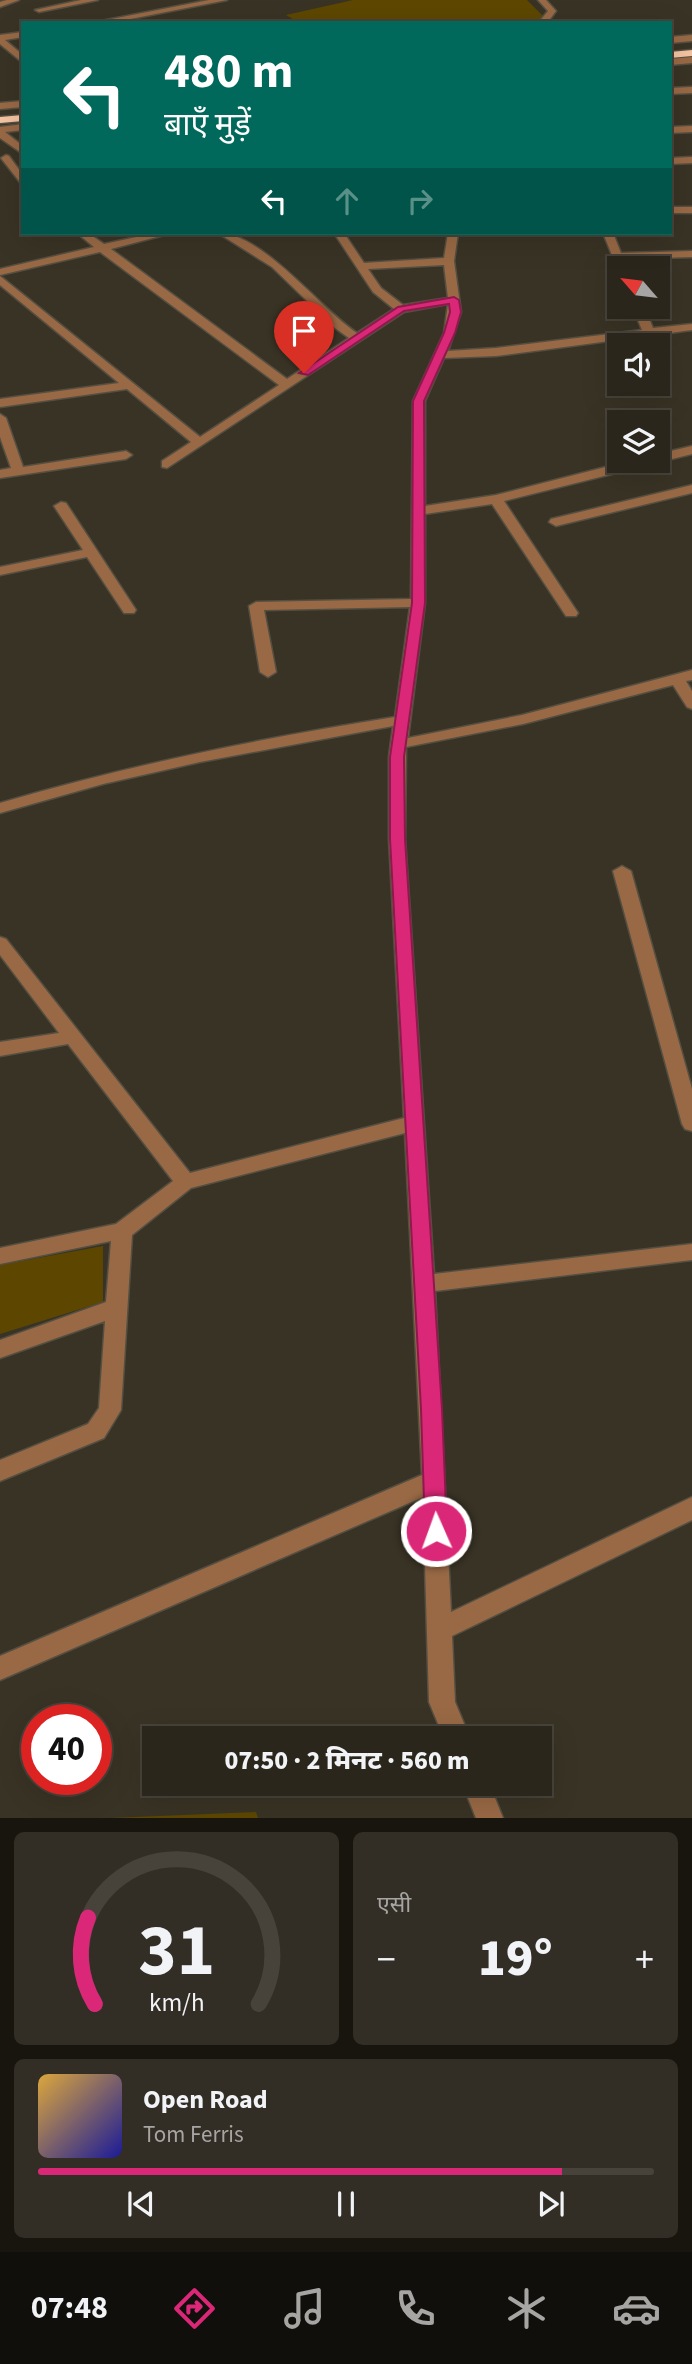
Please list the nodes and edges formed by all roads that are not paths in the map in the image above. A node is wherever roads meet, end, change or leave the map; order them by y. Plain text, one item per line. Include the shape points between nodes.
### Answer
1 (15, 0) edge
2 (93, 0) edge
3 (223, 0) edge
4 (542, 0) edge
5 (201, 2) edge
6 (0, 5) edge
7 (39, 10) dead end
8 (105, 21) edge
9 (544, 21) edge
10 (21, 34) edge
11 (692, 38) edge
12 (0, 39) edge
13 (672, 40) edge
14 (692, 46) edge
15 (672, 48) edge
16 (692, 53) edge
17 (21, 58) edge
18 (672, 59) edge
19 (672, 59) edge
20 (672, 59) edge
21 (692, 60) edge
22 (692, 68) edge
23 (692, 90) edge
24 (672, 91) edge
25 (21, 104) edge
26 (0, 106) edge
27 (21, 110) edge
28 (0, 112) edge
29 (21, 118) edge
30 (0, 120) edge
31 (21, 127) edge
32 (692, 129) edge
33 (672, 130) edge
34 (0, 132) edge
35 (21, 151) edge
36 (21, 154) edge
37 (3, 159) edge
38 (692, 160) edge
39 (672, 161) edge
40 (18, 179) edge
41 (672, 210) edge
42 (692, 210) edge
43 (84, 235) edge
44 (158, 235) edge
45 (226, 235) edge
46 (340, 235) edge
47 (453, 235) edge
48 (609, 235) edge
49 (100, 248) junction
50 (692, 254) edge
51 (618, 256) joint
52 (449, 261) junction
53 (361, 266) junction
54 (0, 272) edge
55 (0, 279) edge
56 (454, 300) junction
57 (401, 309) junction
58 (644, 319) edge
59 (692, 327) edge
60 (649, 332) junction
61 (357, 338) junction
62 (440, 355) junction
63 (129, 385) junction
64 (287, 385) junction
65 (0, 403) edge
66 (0, 418) edge
67 (200, 443) junction
68 (692, 450) edge
69 (670, 455) edge
70 (127, 456) dead end
71 (167, 464) dead end
72 (18, 471) junction
73 (607, 471) edge
74 (0, 474) edge
75 (692, 489) edge
76 (496, 499) junction
77 (61, 506) dead end
78 (417, 510) junction
79 (556, 522) dead end
80 (91, 552) junction
81 (0, 571) edge
82 (418, 603) junction
83 (129, 610) dead end
84 (571, 613) dead end
85 (268, 672) dead end
86 (685, 676) edge
87 (692, 704) edge
88 (402, 720) junction
89 (399, 744) junction
90 (0, 808) edge
91 (622, 871) dead end
92 (0, 943) edge
93 (73, 1037) junction
94 (0, 1049) edge
95 (414, 1124) junction
96 (692, 1124) edge
97 (185, 1182) junction
98 (122, 1231) junction
99 (692, 1252) edge
100 (0, 1256) edge
101 (424, 1284) junction
102 (118, 1307) junction
103 (0, 1349) edge
104 (0, 1471) edge
105 (434, 1481) junction
106 (692, 1508) edge
107 (439, 1630) junction
108 (0, 1668) edge
109 (452, 1726) edge
110 (481, 1796) edge
111 (490, 1818) edge

1 - 6 street
2 - 7 street
3 - 5 street
4 - 9 street via 552,11
5 - 8 street
10 - 12 street
11 - 13 street
12 - 17 street
14 - 15 highway
16 - 18 highway
19 - 21 street
20 - 22 street
23 - 24 street
25 - 26 street
27 - 28 highway
29 - 30 highway
31 - 34 street
32 - 33 street
34 - 35 street
36 - 37 street
37 - 40 street
38 - 39 street
41 - 42 street
43 - 49 street
44 - 49 street
45 - 61 street via 276,265
46 - 53 street
47 - 52 street
48 - 51 street
49 - 54 street
49 - 64 street
50 - 51 street
52 - 53 street
52 - 56 street
53 - 57 street via 377,290
55 - 63 street
56 - 57 street
56 - 62 street via 455,312
57 - 61 street
58 - 60 street
59 - 60 street
60 - 62 street
61 - 64 street
62 - 78 street via 419,401
63 - 65 street
63 - 67 street
64 - 67 street
66 - 72 street
67 - 71 street
68 - 69 street
70 - 72 street
72 - 74 street
73 - 76 street
75 - 79 street
76 - 78 street
76 - 84 street
77 - 80 street
78 - 82 street
80 - 81 street
80 - 83 street
82 - 85 street via 256,606
82 - 88 street
86 - 87 street
86 - 89 street via 523,719
88 - 89 street
88 - 90 street via 203,754
89 - 95 street via 397,839
91 - 96 street
92 - 93 street
93 - 94 street
93 - 97 street
95 - 97 street
95 - 101 street
97 - 98 street
98 - 100 street
98 - 102 street
99 - 101 street
101 - 105 street
102 - 103 street
102 - 104 street via 110,1410 105,1421 96,1431
105 - 107 street
105 - 108 street
106 - 107 street
107 - 109 street via 442,1702
110 - 111 street

